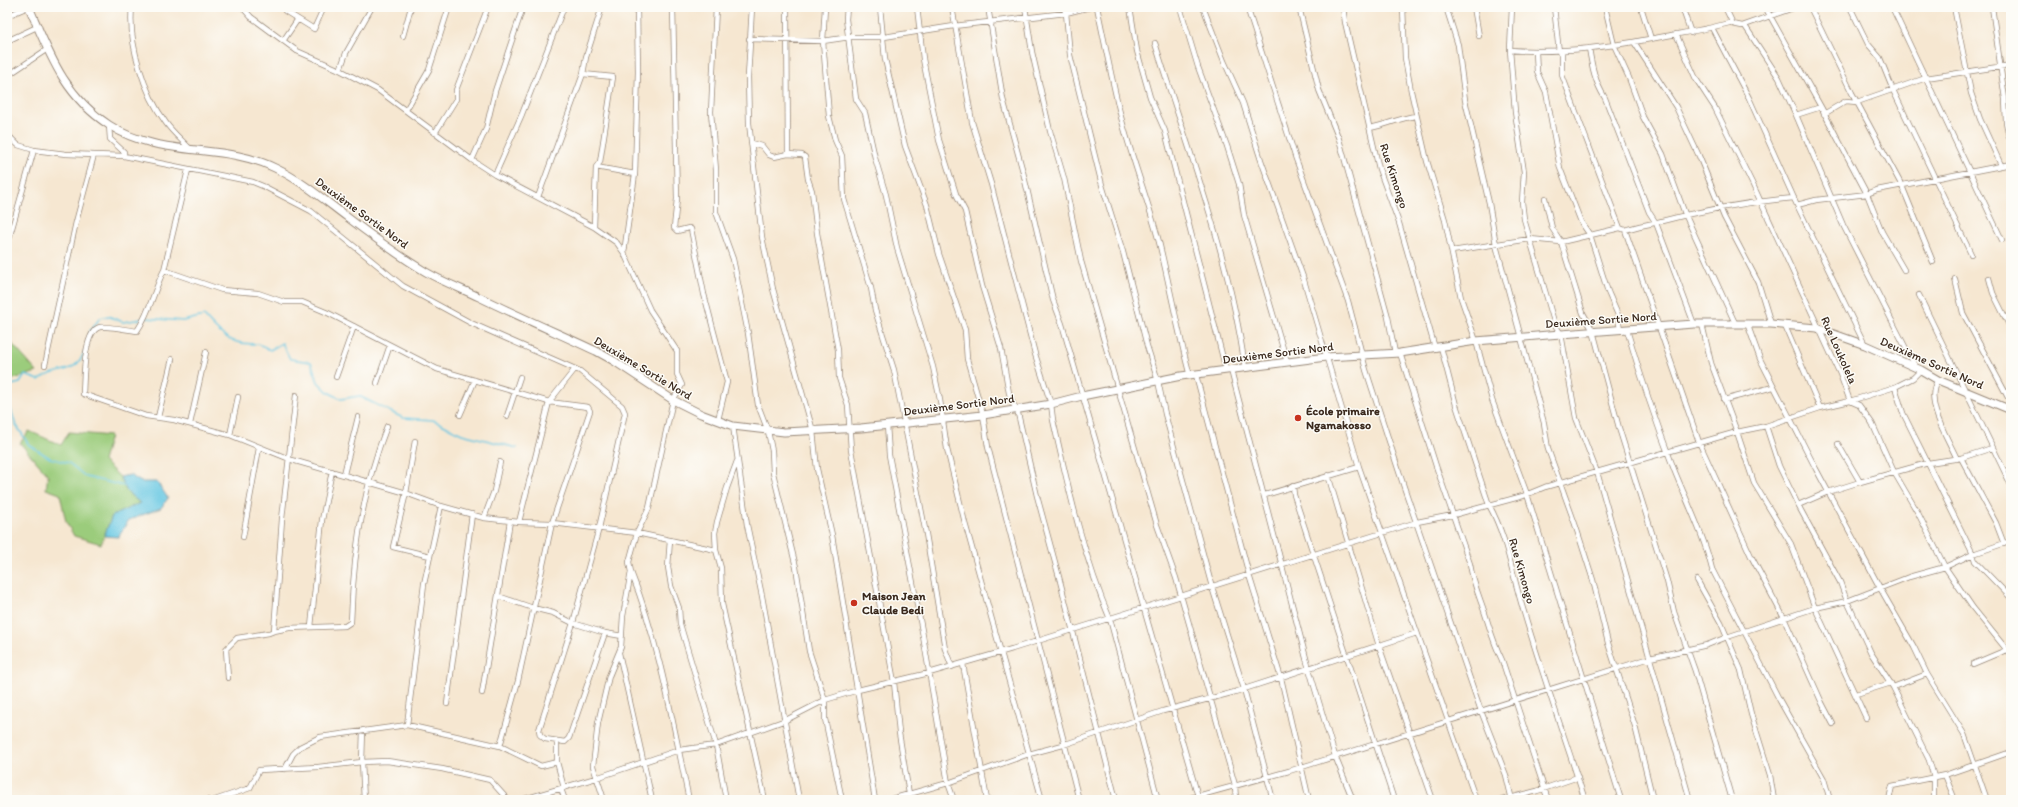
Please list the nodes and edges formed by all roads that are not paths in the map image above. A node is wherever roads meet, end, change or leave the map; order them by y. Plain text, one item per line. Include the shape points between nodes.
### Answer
1 (29, 7) edge
2 (132, 7) edge
3 (242, 7) edge
4 (285, 7) edge
5 (324, 7) edge
6 (372, 7) edge
7 (411, 7) edge
8 (449, 7) edge
9 (488, 7) edge
10 (522, 7) edge
11 (564, 7) edge
12 (602, 7) edge
13 (637, 7) edge
14 (673, 7) edge
15 (716, 7) edge
16 (752, 7) edge
17 (787, 7) edge
18 (825, 7) edge
19 (847, 7) edge
20 (880, 7) edge
21 (917, 7) edge
22 (952, 7) edge
23 (988, 7) edge
24 (1025, 7) edge
25 (1063, 7) edge
26 (1089, 7) edge
27 (1097, 7) edge
28 (1130, 7) edge
29 (1180, 7) edge
30 (1203, 7) edge
31 (1247, 7) edge
32 (1299, 7) edge
33 (1343, 7) edge
34 (1402, 7) edge
35 (1446, 7) edge
36 (1474, 7) edge
37 (1512, 7) edge
38 (1554, 7) edge
39 (1605, 7) edge
40 (1641, 7) edge
41 (1682, 7) edge
42 (1725, 7) edge
43 (1765, 7) edge
44 (1796, 7) edge
45 (1810, 7) edge
46 (1850, 7) edge
47 (1892, 7) edge
48 (1954, 7) edge
49 (1992, 7) edge
50 (1066, 13) junction
51 (7, 16) edge
52 (1770, 16) junction
53 (1026, 18) junction
54 (298, 19) junction
55 (990, 22) junction
56 (1732, 22) junction
57 (39, 26) junction
58 (954, 26) junction
59 (1745, 26) junction
60 (1712, 28) junction
61 (921, 32) junction
62 (1691, 33) junction
63 (1676, 34) junction
64 (403, 36) dead end
65 (1479, 36) dead end
66 (850, 37) junction
67 (884, 37) junction
68 (750, 39) junction
69 (1651, 39) junction
70 (786, 40) junction
71 (7, 41) edge
72 (283, 41) junction
73 (823, 41) junction
74 (1634, 42) junction
75 (1155, 43) dead end
76 (1614, 45) junction
77 (1589, 48) junction
78 (46, 50) junction
79 (1510, 50) junction
80 (1536, 52) junction
81 (1561, 52) junction
82 (2011, 65) edge
83 (2001, 66) junction
84 (340, 70) junction
85 (1968, 71) junction
86 (583, 74) junction
87 (7, 76) edge
88 (1926, 78) junction
89 (1893, 90) junction
90 (1857, 102) junction
91 (1821, 107) junction
92 (406, 110) junction
93 (1824, 114) junction
94 (1796, 115) junction
95 (1416, 116) junction
96 (109, 125) junction
97 (1370, 128) junction
98 (435, 133) junction
99 (9, 136) edge
100 (752, 143) junction
101 (7, 146) edge
102 (2011, 147) edge
103 (34, 150) junction
104 (191, 150) junction
105 (788, 154) junction
106 (94, 155) junction
107 (124, 156) junction
108 (472, 160) junction
109 (2001, 165) junction
110 (2011, 165) edge
111 (596, 167) junction
112 (188, 170) junction
113 (1970, 171) junction
114 (635, 174) junction
115 (495, 175) junction
116 (1935, 179) junction
117 (1902, 186) junction
118 (1867, 194) junction
119 (538, 197) junction
120 (1545, 198) dead end
121 (1794, 198) junction
122 (1831, 198) junction
123 (1760, 201) junction
124 (1797, 205) junction
125 (1721, 208) junction
126 (1685, 214) junction
127 (1656, 223) junction
128 (594, 227) junction
129 (1620, 228) junction
130 (1625, 230) junction
131 (1590, 235) junction
132 (1530, 239) junction
133 (2002, 240) dead end
134 (1561, 242) junction
135 (1496, 245) junction
136 (7, 246) edge
137 (1452, 252) junction
138 (624, 253) junction
139 (1971, 254) dead end
140 (1933, 262) dead end
141 (164, 270) junction
142 (1904, 270) dead end
143 (1989, 278) dead end
144 (1955, 279) dead end
145 (1919, 295) dead end
146 (1735, 323) junction
147 (1747, 323) junction
148 (1694, 324) junction
149 (1702, 324) junction
150 (1771, 324) junction
151 (354, 326) junction
152 (1785, 326) junction
153 (1659, 327) junction
154 (1817, 328) junction
155 (2011, 329) edge
156 (1623, 330) junction
157 (1593, 331) junction
158 (1561, 334) junction
159 (1522, 337) junction
160 (1476, 341) junction
161 (390, 345) junction
162 (1866, 346) junction
163 (1438, 348) junction
164 (206, 352) dead end
165 (1397, 353) junction
166 (1363, 356) junction
167 (1326, 357) junction
168 (172, 359) dead end
169 (1287, 362) junction
170 (45, 365) dead end
171 (1245, 368) junction
172 (575, 369) junction
173 (1918, 369) junction
174 (1228, 370) junction
175 (1193, 375) junction
176 (336, 377) dead end
177 (520, 377) dead end
178 (475, 380) junction
179 (1938, 380) junction
180 (1158, 381) junction
181 (377, 383) dead end
182 (1773, 387) junction
183 (1895, 387) junction
184 (1118, 389) junction
185 (1965, 390) junction
186 (515, 393) junction
187 (296, 395) dead end
188 (1082, 396) junction
189 (238, 397) dead end
190 (673, 400) junction
191 (1724, 400) junction
192 (1850, 401) junction
193 (549, 402) junction
194 (2011, 403) edge
195 (1051, 404) junction
196 (1820, 408) junction
197 (1017, 410) junction
198 (2011, 410) edge
199 (460, 415) dead end
200 (983, 415) junction
201 (507, 416) dead end
202 (158, 417) junction
203 (358, 417) dead end
204 (1790, 417) junction
205 (718, 420) junction
206 (942, 420) junction
207 (905, 423) junction
208 (190, 424) junction
209 (887, 425) junction
210 (387, 426) dead end
211 (733, 426) junction
212 (1766, 426) junction
213 (851, 428) junction
214 (768, 431) junction
215 (813, 431) junction
216 (1737, 432) junction
217 (230, 435) junction
218 (415, 441) dead end
219 (1699, 442) junction
220 (1838, 444) dead end
221 (259, 448) junction
222 (1992, 448) junction
223 (1667, 452) junction
224 (738, 456) junction
225 (290, 459) junction
226 (1959, 459) junction
227 (500, 462) dead end
228 (1630, 462) junction
229 (1928, 463) junction
230 (1359, 467) junction
231 (332, 471) junction
232 (1597, 472) junction
233 (1894, 472) junction
234 (344, 474) junction
235 (1328, 475) junction
236 (369, 482) junction
237 (1561, 482) junction
238 (1860, 482) junction
239 (2011, 485) edge
240 (1293, 486) junction
241 (1828, 492) junction
242 (406, 493) junction
243 (1527, 494) junction
244 (1265, 495) junction
245 (1489, 505) junction
246 (1798, 505) junction
247 (441, 506) junction
248 (472, 514) junction
249 (1453, 515) junction
250 (484, 518) junction
251 (510, 521) junction
252 (519, 522) junction
253 (1416, 522) junction
254 (552, 523) junction
255 (599, 528) junction
256 (637, 532) junction
257 (1382, 533) junction
258 (243, 537) dead end
259 (670, 540) junction
260 (2011, 541) edge
261 (1348, 544) junction
262 (2004, 544) junction
263 (716, 550) junction
264 (1973, 554) junction
265 (1313, 555) junction
266 (430, 556) junction
267 (1283, 565) junction
268 (1945, 567) junction
269 (631, 572) junction
270 (1249, 575) junction
271 (1697, 580) dead end
272 (1212, 587) junction
273 (1880, 588) junction
274 (498, 596) junction
275 (1180, 597) junction
276 (2011, 598) edge
277 (1847, 601) junction
278 (533, 608) junction
279 (1144, 608) junction
280 (1815, 608) junction
281 (1784, 618) junction
282 (1110, 619) junction
283 (573, 624) junction
284 (311, 627) junction
285 (274, 630) junction
286 (1072, 630) junction
287 (1744, 632) junction
288 (605, 633) junction
289 (1417, 633) junction
290 (622, 636) junction
291 (1727, 637) junction
292 (1039, 641) junction
293 (1379, 646) junction
294 (2009, 649) edge
295 (1687, 651) junction
296 (1002, 652) junction
297 (619, 653) junction
298 (2011, 656) edge
299 (1345, 657) junction
300 (1650, 658) junction
301 (963, 664) junction
302 (1973, 664) dead end
303 (952, 667) junction
304 (1308, 668) junction
305 (1616, 669) junction
306 (929, 674) junction
307 (1927, 674) junction
308 (228, 678) dead end
309 (1280, 678) junction
310 (1583, 680) junction
311 (894, 682) junction
312 (1892, 685) junction
313 (1244, 689) junction
314 (858, 690) junction
315 (1548, 690) junction
316 (482, 693) dead end
317 (1856, 694) junction
318 (1210, 699) junction
319 (825, 700) junction
320 (1515, 700) junction
321 (447, 704) dead end
322 (1174, 709) junction
323 (1480, 711) junction
324 (1866, 718) dead end
325 (786, 720) junction
326 (1137, 721) junction
327 (1448, 721) junction
328 (1833, 724) dead end
329 (407, 725) junction
330 (364, 730) junction
331 (751, 731) junction
332 (1100, 733) junction
333 (1411, 733) junction
334 (557, 742) junction
335 (1374, 744) junction
336 (716, 745) junction
337 (1063, 745) junction
338 (500, 746) junction
339 (679, 750) junction
340 (2011, 752) edge
341 (1028, 754) junction
342 (1335, 756) junction
343 (643, 761) junction
344 (362, 762) junction
345 (557, 762) junction
346 (1975, 764) junction
347 (1300, 766) junction
348 (285, 768) junction
349 (983, 770) junction
350 (1945, 775) junction
351 (1267, 777) junction
352 (1578, 777) junction
353 (1934, 777) junction
354 (596, 778) junction
355 (948, 783) junction
356 (1235, 785) junction
357 (563, 788) junction
358 (1544, 789) junction
359 (910, 794) junction
360 (1198, 798) edge
361 (1512, 799) edge
362 (196, 800) edge
363 (207, 800) edge
364 (215, 800) edge
365 (364, 800) edge
366 (508, 800) edge
367 (521, 800) edge
368 (565, 800) edge
369 (604, 800) edge
370 (652, 800) edge
371 (689, 800) edge
372 (726, 800) edge
373 (764, 800) edge
374 (799, 800) edge
375 (842, 800) edge
376 (876, 800) edge
377 (888, 800) edge
378 (910, 800) edge
379 (954, 800) edge
380 (987, 800) edge
381 (1042, 800) edge
382 (1079, 800) edge
383 (1116, 800) edge
384 (1158, 800) edge
385 (1183, 800) edge
386 (1236, 800) edge
387 (1273, 800) edge
388 (1308, 800) edge
389 (1353, 800) edge
390 (1394, 800) edge
391 (1433, 800) edge
392 (1476, 800) edge
393 (1502, 800) edge
394 (1548, 800) edge
395 (1585, 800) edge
396 (1621, 800) edge
397 (1653, 800) edge
398 (1690, 800) edge
399 (1732, 800) edge
400 (1774, 800) edge
401 (1830, 800) edge
402 (1889, 800) edge
403 (1934, 800) edge
404 (1955, 800) edge
405 (1987, 800) edge

1 - 51 street
1 - 57 main road, Deuxième Sortie Nord
2 - 104 street via 133,45 152,100 169,127
3 - 72 street
4 - 54 street via 285,11
5 - 54 street via 314,29
6 - 84 street via 346,53
7 - 64 street
8 - 92 street via 428,70
9 - 98 street via 456,90 456,99
10 - 108 street via 495,91 486,129
11 - 115 street
12 - 86 street
13 - 114 street
14 - 205 street via 677,199 674,228 677,231 691,229 704,294 727,382
15 - 214 street via 711,112 716,170 716,212 733,259 748,333 758,405
16 - 68 street
17 - 70 street
18 - 73 street
19 - 66 street via 846,19
20 - 67 street
21 - 61 street
22 - 58 street
23 - 55 street
24 - 53 street
25 - 50 street
26 - 50 street
27 - 175 street via 1121,118 1145,192 1178,331
28 - 174 street via 1137,51 1150,97 1169,145
29 - 169 street via 1198,67 1230,153 1244,215
30 - 167 street via 1243,103 1270,188 1303,277
31 - 166 street via 1278,108 1348,302
32 - 165 street via 1319,90 1339,139
33 - 97 street, Rue Kimongo
34 - 95 street via 1406,58
35 - 135 street via 1458,45 1465,100
36 - 65 street
37 - 79 street
38 - 81 street
39 - 76 street
40 - 69 street
41 - 62 street
42 - 56 street
43 - 52 street
44 - 52 street
45 - 90 street
46 - 89 street via 1868,44 1880,58
47 - 88 street
48 - 85 street
49 - 83 street
50 - 53 street
50 - 180 street via 1070,55 1102,185
52 - 59 street
52 - 91 street
53 - 55 street
53 - 184 street via 1048,124 1064,178 1081,260
54 - 72 street
55 - 58 street
55 - 188 street via 1003,99 1053,300
56 - 59 street
56 - 60 street
57 - 71 street
57 - 78 main road, Deuxième Sortie Nord
58 - 61 street
58 - 195 street via 972,122
59 - 94 street via 1778,78
60 - 62 street
60 - 121 street via 1749,98
61 - 67 street
61 - 197 street via 923,59 939,140 956,194 965,211 1009,393
62 - 63 street
63 - 69 street
63 - 123 street, Rue Loukolela via 1696,79 1715,108
66 - 67 street
66 - 73 street
66 - 206 street via 856,99 865,113 897,248 933,367
67 - 200 street via 885,59 905,146 927,205 939,254 965,330 967,359
68 - 70 street
68 - 100 street via 748,77
69 - 74 street
70 - 73 street
70 - 105 street
72 - 84 street
73 - 207 street via 829,116 842,156 844,200 872,288 875,310 894,370
74 - 76 street
74 - 125 street via 1676,107
75 - 171 street via 1211,222 1230,292
76 - 77 street
76 - 126 street via 1643,117 1663,154
77 - 81 street
77 - 127 street via 1598,87 1605,98 1649,212
78 - 87 street
78 - 96 main road, Deuxième Sortie Nord via 74,93
79 - 80 street
79 - 132 street via 1515,112 1524,172 1522,202
80 - 81 street
80 - 131 street via 1537,72 1546,92 1560,168 1580,222
81 - 129 street via 1562,75
82 - 83 street
83 - 85 street
83 - 102 street
84 - 92 street via 378,90
85 - 88 street
85 - 109 street via 1971,93 1980,119
86 - 111 street via 613,77 600,162
86 - 119 street
88 - 89 street
88 - 113 street
89 - 90 street
89 - 116 street
90 - 93 street via 1846,101
90 - 117 street
91 - 93 street
91 - 94 street
92 - 98 street
93 - 118 street
94 - 122 street
95 - 97 street via 1400,118 1387,125
95 - 137 street
96 - 104 main road, Deuxième Sortie Nord via 147,143
96 - 107 street via 110,139 124,152
97 - 163 street, Rue Kimongo via 1379,169 1399,223
98 - 108 street
99 - 101 street
99 - 103 street via 18,145
100 - 105 street via 762,146 774,157
100 - 215 street via 762,237 773,289
103 - 106 street
103 - 136 street
104 - 190 main road, Deuxième Sortie Nord via 234,155 274,168 301,182 427,272 602,354
105 - 213 street via 805,157 838,350 839,378 848,405
106 - 107 street
106 - 170 street via 76,222
107 - 112 street
108 - 115 street
109 - 110 street
109 - 113 street
111 - 114 street
111 - 128 street
112 - 141 street
112 - 172 street via 253,182 293,201 311,211 403,286 471,323
113 - 116 street
113 - 133 street
114 - 138 street
115 - 119 street
116 - 117 street
116 - 139 street
117 - 118 street
117 - 140 street
118 - 122 street
118 - 142 street via 1882,232
119 - 128 street
120 - 134 street via 1552,228
121 - 123 street
121 - 124 street
122 - 124 street
122 - 173 street via 1843,226
123 - 125 street
123 - 154 street, Rue Loukolela
124 - 162 street
125 - 126 street
125 - 150 street via 1758,282
126 - 127 street
126 - 146 street
127 - 130 street via 1640,224
127 - 148 street
128 - 138 street via 616,243
129 - 130 street
129 - 131 street
130 - 153 street
131 - 134 street
131 - 156 street
132 - 134 street
132 - 135 street
132 - 158 street via 1554,325
134 - 157 street via 1583,313
135 - 137 street
135 - 159 street
137 - 160 street via 1461,298
138 - 190 street via 650,310 677,351 677,374 682,384
141 - 151 street via 222,290 258,293 284,302 302,302
141 - 202 street via 155,288 146,318 138,331 101,327 90,337 83,394 146,416
143 - 155 street
144 - 194 street via 1964,313
145 - 185 street
146 - 147 main road, Deuxième Sortie Nord
146 - 149 main road, Deuxième Sortie Nord
147 - 150 main road, Deuxième Sortie Nord
147 - 182 street
148 - 149 main road, Deuxième Sortie Nord
148 - 153 main road, Deuxième Sortie Nord
149 - 191 street
150 - 152 main road, Deuxième Sortie Nord
151 - 161 street
151 - 176 street
152 - 154 main road, Deuxième Sortie Nord
152 - 196 street
153 - 156 main road, Deuxième Sortie Nord
153 - 219 street
154 - 162 main road, Deuxième Sortie Nord
154 - 192 street, Rue Loukolela via 1840,374
156 - 157 main road, Deuxième Sortie Nord
156 - 223 street
157 - 158 main road, Deuxième Sortie Nord
157 - 228 street
158 - 159 main road, Deuxième Sortie Nord
158 - 232 street via 1576,418
159 - 160 main road, Deuxième Sortie Nord
159 - 237 street via 1548,449
160 - 163 main road, Deuxième Sortie Nord
160 - 243 street via 1492,400
161 - 178 street via 437,369
161 - 181 street
162 - 173 main road, Deuxième Sortie Nord
163 - 165 main road, Deuxième Sortie Nord
163 - 245 street, Rue Kimongo
164 - 208 street
165 - 166 main road, Deuxième Sortie Nord
165 - 249 street
166 - 167 main road, Deuxième Sortie Nord
166 - 253 street
167 - 169 main road, Deuxième Sortie Nord
167 - 230 street
168 - 202 street
169 - 171 main road, Deuxième Sortie Nord
171 - 174 main road, Deuxième Sortie Nord
172 - 193 street
172 - 255 street via 625,410
173 - 179 main road, Deuxième Sortie Nord
173 - 183 street via 1914,378
174 - 175 main road, Deuxième Sortie Nord
174 - 244 street
175 - 180 main road, Deuxième Sortie Nord
175 - 270 street
177 - 186 street
178 - 186 street
178 - 199 street
179 - 185 main road, Deuxième Sortie Nord
179 - 226 street via 1932,396 1933,402
180 - 184 main road, Deuxième Sortie Nord
180 - 272 street via 1164,414
182 - 191 street
182 - 204 street
183 - 192 street
183 - 229 street via 1903,413
184 - 188 main road, Deuxième Sortie Nord
184 - 275 street
185 - 198 main road, Deuxième Sortie Nord
185 - 222 street
186 - 193 street
186 - 201 street
187 - 225 street
188 - 195 main road, Deuxième Sortie Nord
188 - 279 street
189 - 217 street
190 - 205 main road, Deuxième Sortie Nord
190 - 256 street via 649,508
191 - 216 street
192 - 196 street
192 - 233 street, Rue Loukolela via 1859,405 1872,423
193 - 252 street
193 - 254 street via 588,407 590,411
195 - 197 main road, Deuxième Sortie Nord
195 - 282 street via 1078,522 1100,596
196 - 204 street
197 - 200 main road, Deuxième Sortie Nord
197 - 286 street
200 - 206 main road, Deuxième Sortie Nord
200 - 292 street via 988,447
202 - 208 street
203 - 234 street
204 - 212 street
204 - 241 street
205 - 211 main road, Deuxième Sortie Nord
206 - 207 main road, Deuxième Sortie Nord
206 - 296 street via 946,449 965,523
207 - 209 main road, Deuxième Sortie Nord
207 - 303 street via 945,649
208 - 217 street
209 - 213 main road, Deuxième Sortie Nord
209 - 306 street via 889,455
210 - 236 street
211 - 214 main road, Deuxième Sortie Nord
211 - 224 street
212 - 216 street
212 - 246 street via 1779,466
213 - 215 main road, Deuxième Sortie Nord
213 - 311 street via 852,450
214 - 215 main road, Deuxième Sortie Nord
214 - 319 street via 773,473 796,567 808,651
215 - 314 street via 820,484 832,535
216 - 219 street
216 - 280 street via 1754,484 1791,544
217 - 221 street
218 - 242 street
219 - 223 street
219 - 281 street via 1751,556
220 - 238 street
221 - 225 street
221 - 258 street
222 - 226 street
222 - 239 street
223 - 228 street
223 - 287 street via 1707,547 1712,569
224 - 263 street via 717,522
224 - 325 street via 747,525
225 - 231 street
225 - 285 street via 282,519
226 - 229 street
226 - 262 street via 1996,523
227 - 250 street via 494,491
228 - 232 street
228 - 295 street
229 - 233 street
229 - 264 street
230 - 235 street
230 - 257 street
231 - 234 street
231 - 284 street via 322,520
232 - 237 street
232 - 300 street
233 - 238 street
233 - 268 street, Rue Loukolela
234 - 236 street
235 - 240 street
235 - 261 street
236 - 242 street
236 - 284 street via 352,591 351,622 346,626
237 - 243 street
237 - 305 street via 1593,580
238 - 241 street
240 - 244 street
240 - 265 street
241 - 246 street
241 - 273 street
242 - 247 street
242 - 266 street via 393,547
243 - 245 street
243 - 310 street
244 - 267 street via 1275,542
245 - 249 street
245 - 315 street, Rue Kimongo via 1512,567 1517,592
246 - 277 street via 1840,582
247 - 248 street
247 - 266 street
248 - 250 street
248 - 321 street
249 - 253 street
249 - 320 street via 1470,564 1472,580
250 - 251 street
251 - 252 street
251 - 274 street
252 - 254 street
253 - 257 street
253 - 323 street
254 - 255 street
254 - 278 street
255 - 256 street
255 - 283 street
256 - 259 street
256 - 269 street via 629,562
257 - 261 street
257 - 289 street
259 - 263 street
259 - 336 street via 670,581
260 - 262 street
261 - 265 street
261 - 293 street
262 - 264 street
263 - 331 street via 721,568 722,604
264 - 268 street
264 - 276 street via 1975,561
265 - 267 street
265 - 299 street
266 - 329 street via 424,584
267 - 270 street
267 - 304 street
268 - 273 street
268 - 294 street, Rue Loukolela via 1973,608
269 - 290 street
269 - 339 street via 644,604
270 - 272 street
270 - 309 street
271 - 291 street
272 - 275 street
272 - 313 street
273 - 277 street
273 - 307 street
274 - 278 street
274 - 316 street
275 - 279 street
275 - 318 street
277 - 280 street
277 - 312 street via 1871,653
278 - 283 street via 553,613
278 - 338 street via 518,681
279 - 282 street
279 - 322 street
280 - 281 street
280 - 317 street
281 - 287 street
281 - 328 street
282 - 286 street
282 - 326 street
283 - 288 street
283 - 334 street via 539,730 542,737
284 - 285 street
285 - 308 street via 233,640 226,649
286 - 292 street
286 - 332 street
287 - 291 street
287 - 401 street via 1824,779
288 - 290 street
288 - 334 street via 570,738 565,742
289 - 293 street
289 - 327 street
290 - 297 street
291 - 295 street
291 - 400 street via 1741,670 1770,776
292 - 296 street
292 - 337 street
293 - 299 street
293 - 333 street
294 - 298 street, Rue Loukolela
294 - 302 street
295 - 300 street
295 - 399 street
296 - 301 street
296 - 341 street
297 - 343 street
297 - 354 street via 609,676 598,723 593,766
299 - 304 street
299 - 335 street
300 - 305 street
300 - 398 street
301 - 303 street
301 - 349 street
303 - 306 street
304 - 309 street
304 - 342 street
305 - 310 street
305 - 397 street via 1635,726
306 - 311 street
306 - 355 street
307 - 312 street
307 - 346 street via 1964,734
309 - 313 street
309 - 347 street
310 - 315 street
310 - 396 street
311 - 314 street
311 - 359 street via 899,733
312 - 317 street
312 - 353 street via 1929,760
313 - 318 street
313 - 351 street
314 - 319 street
314 - 376 street
315 - 320 street
315 - 352 street, Rue Kimongo
317 - 324 street
318 - 322 street
318 - 356 street
319 - 325 street
319 - 375 street via 825,719
320 - 323 street
320 - 358 street
322 - 326 street
322 - 360 street
323 - 327 street
323 - 361 street via 1506,775
325 - 331 street
325 - 374 street
326 - 332 street
326 - 384 street
327 - 333 street
327 - 392 street
329 - 330 street
329 - 338 street
330 - 344 street
330 - 348 street via 310,741 300,747
331 - 336 street
331 - 373 street
332 - 337 street
332 - 383 street
333 - 335 street
333 - 391 street
334 - 345 street
335 - 342 street
335 - 390 street
336 - 339 street
336 - 372 street
337 - 341 street
337 - 382 street
338 - 345 street via 541,766
339 - 343 street
339 - 371 street
340 - 346 street
341 - 349 street
341 - 381 street
342 - 347 street
342 - 389 street
343 - 354 street
343 - 370 street
344 - 348 street
344 - 365 street
344 - 366 street via 387,761 442,769 490,780
345 - 357 street
346 - 350 street
346 - 405 street
347 - 351 street
347 - 388 street
348 - 364 street via 259,770 250,788
349 - 355 street
349 - 380 street
350 - 353 street
350 - 404 street
351 - 356 street
351 - 387 street
352 - 358 street
352 - 395 street, Rue Kimongo
353 - 402 street via 1892,786
353 - 403 street
354 - 357 street
354 - 369 street
355 - 359 street
355 - 379 street
356 - 360 street
356 - 386 street
357 - 367 street
357 - 368 street
358 - 361 street
358 - 394 street
359 - 377 street
359 - 378 street
360 - 385 street
361 - 393 street
362 - 363 street

